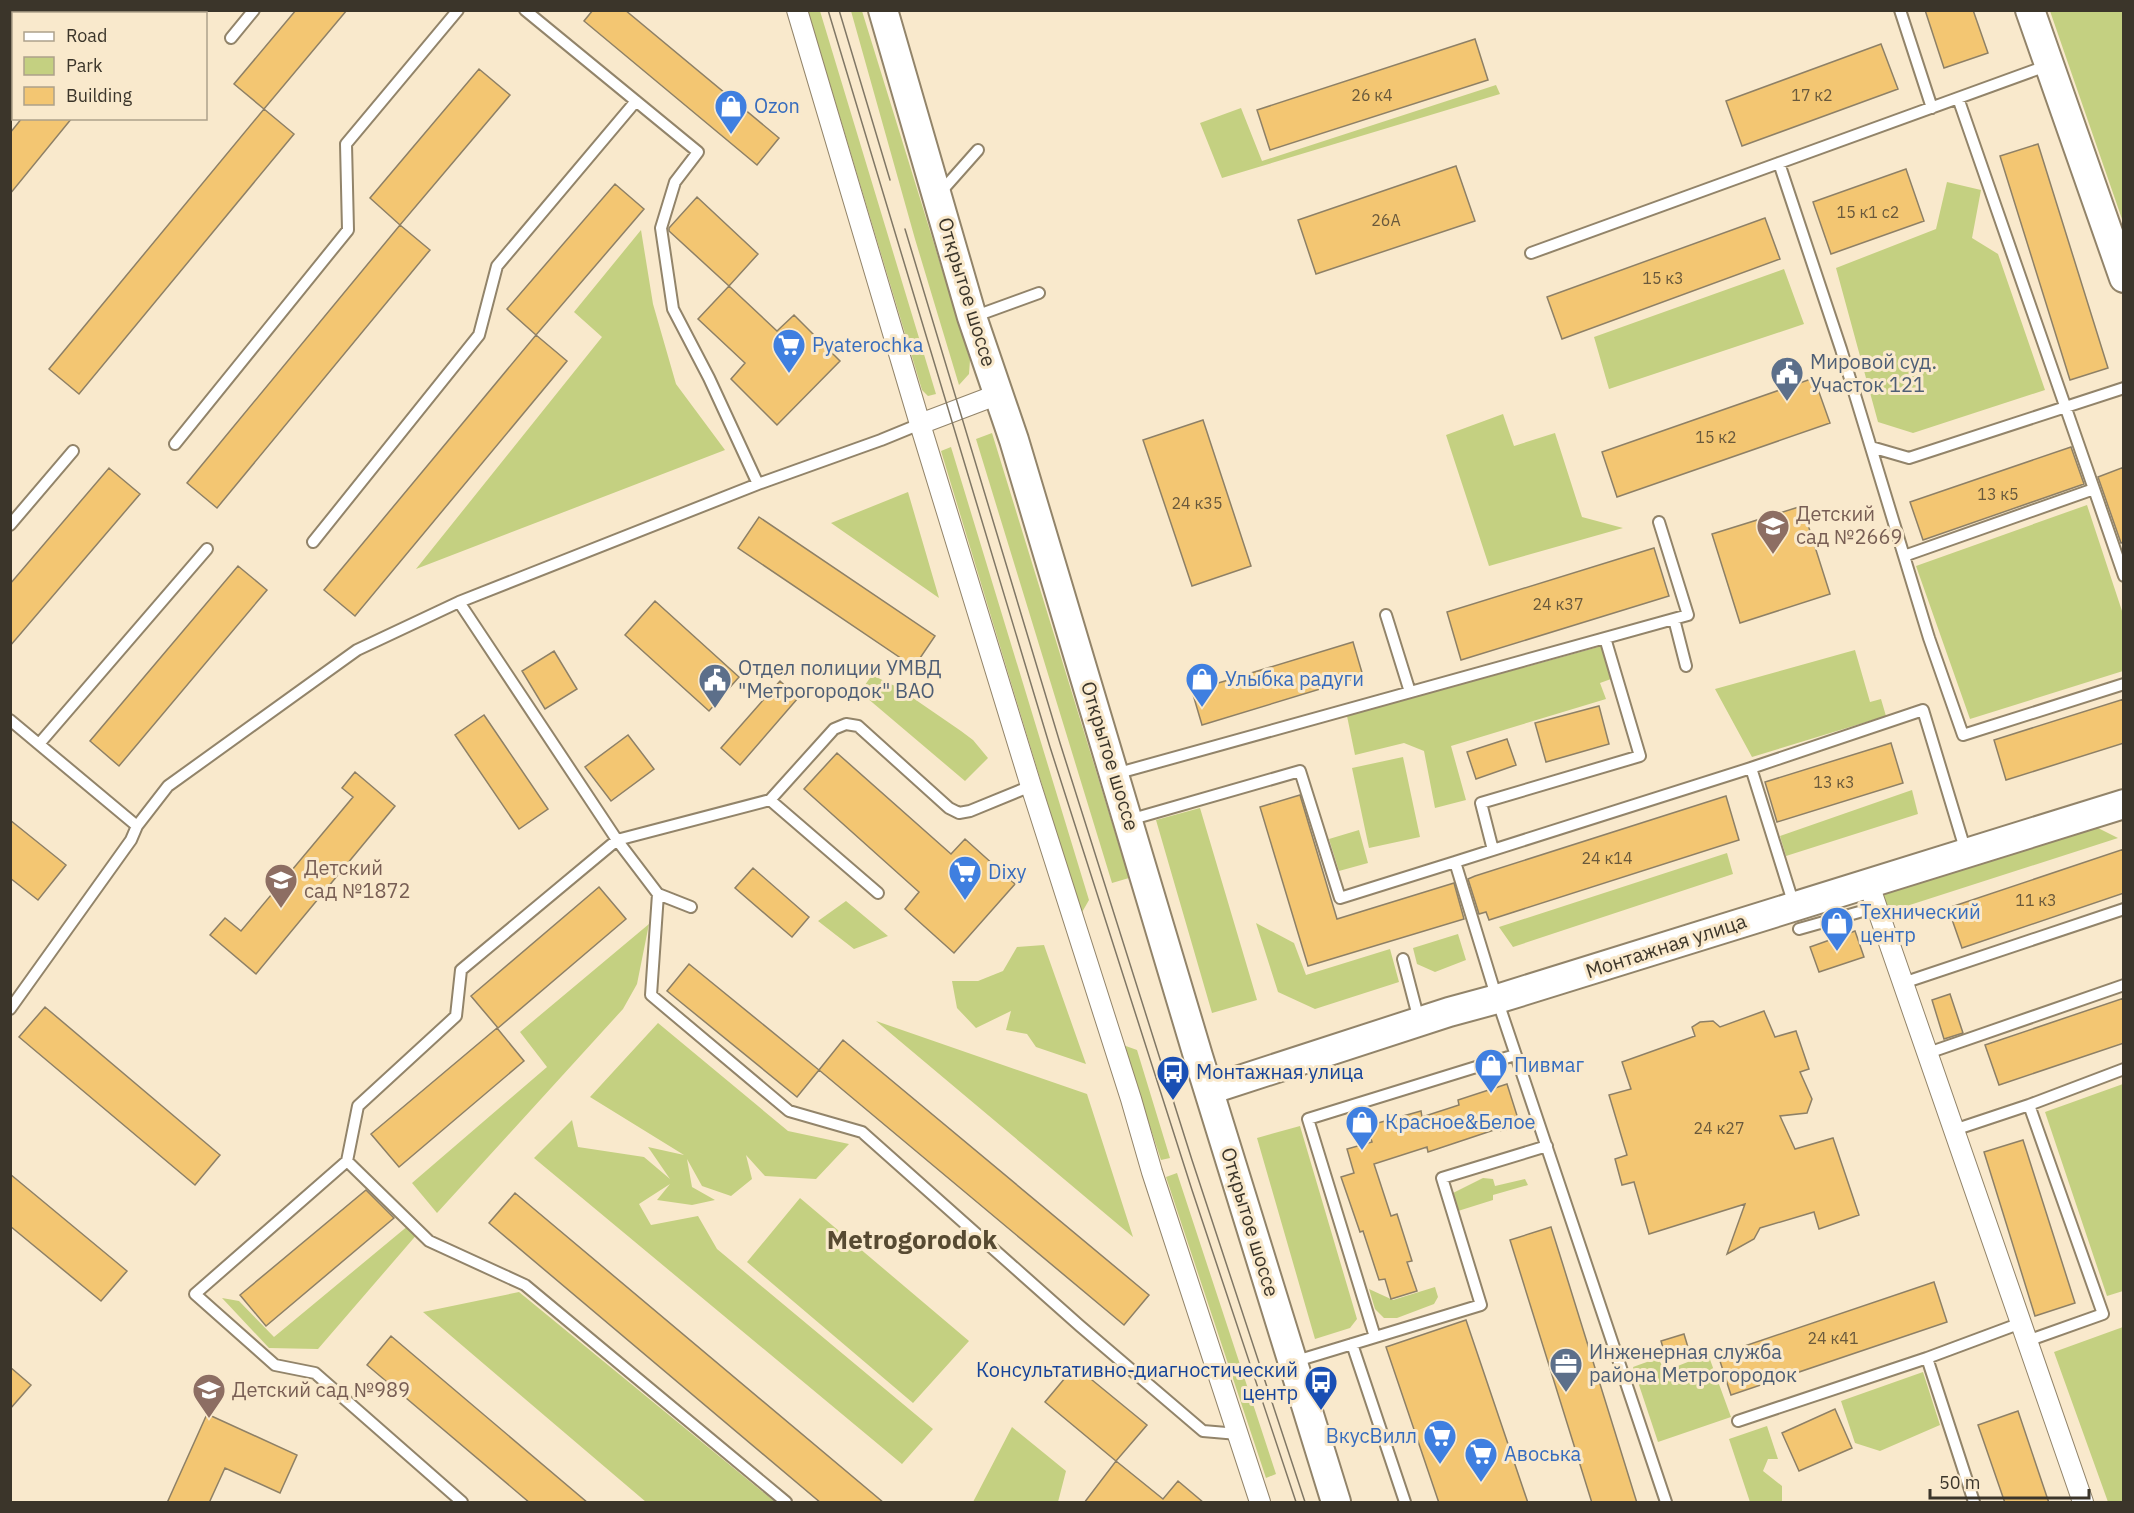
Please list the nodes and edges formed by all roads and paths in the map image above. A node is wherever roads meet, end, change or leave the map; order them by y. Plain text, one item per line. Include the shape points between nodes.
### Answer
1 (254, 10) edge
2 (458, 10) edge
3 (525, 10) edge
4 (797, 10) edge
5 (883, 10) edge
6 (1900, 10) edge
7 (2030, 10) edge
8 (231, 38) dead end
9 (2049, 64) junction
10 (1958, 98) junction
11 (636, 101) junction
12 (1932, 108) junction
13 (978, 150) dead end
14 (1779, 163) junction
15 (937, 196) junction
16 (1532, 253) dead end
17 (2124, 278) edge
18 (1039, 293) dead end
19 (972, 317) junction
20 (2124, 388) edge
21 (999, 394) junction
22 (2066, 407) junction
23 (920, 424) junction
24 (175, 444) dead end
25 (1871, 447) junction
26 (73, 451) dead end
27 (758, 484) junction
28 (2094, 489) junction
29 (1659, 522) dead end
30 (10, 525) edge
31 (313, 542) dead end
32 (207, 549) dead end
33 (1904, 556) junction
34 (2124, 576) edge
35 (459, 602) junction
36 (1386, 615) dead end
37 (1674, 619) junction
38 (1605, 638) junction
39 (1686, 666) dead end
40 (2124, 684) edge
41 (1410, 692) junction
42 (10, 720) edge
43 (39, 744) junction
44 (1750, 768) junction
45 (1115, 774) junction
46 (1031, 786) junction
47 (770, 800) junction
48 (2124, 804) edge
49 (1129, 820) junction
50 (137, 826) junction
51 (617, 840) junction
52 (1493, 850) junction
53 (1966, 852) junction
54 (1455, 862) junction
55 (878, 893) dead end
56 (658, 894) junction
57 (1873, 894) junction
58 (691, 907) dead end
59 (2124, 909) edge
60 (1797, 917) junction
61 (1403, 959) dead end
62 (1903, 983) junction
63 (2124, 985) edge
64 (1497, 999) junction
65 (10, 1009) edge
66 (1420, 1022) junction
67 (1928, 1053) junction
68 (1515, 1055) junction
69 (2124, 1069) edge
70 (1209, 1089) junction
71 (2029, 1105) junction
72 (1954, 1130) junction
73 (1547, 1146) junction
74 (347, 1161) junction
75 (2024, 1332) junction
76 (1375, 1337) junction
77 (1352, 1344) junction
78 (1928, 1358) junction
79 (1293, 1362) junction
80 (1738, 1421) dead end
81 (1238, 1434) junction
82 (462, 1503) edge
83 (786, 1503) edge
84 (1260, 1503) edge
85 (1336, 1503) edge
86 (1405, 1503) edge
87 (1666, 1503) edge
88 (1974, 1503) edge
89 (2083, 1503) edge

1 - 8 lane
2 - 24 lane via 346,144 348,230
3 - 11 lane
4 - 23 street
5 - 15 street, Открытое шоссе
6 - 12 lane
7 - 9 street
9 - 10 lane
9 - 17 street
10 - 12 lane
10 - 22 lane
11 - 27 lane via 698,152 675,182 661,228 673,309
11 - 31 lane via 497,266 479,335
12 - 14 lane
13 - 15 lane
14 - 16 lane
14 - 25 lane
15 - 19 street, Открытое шоссе
18 - 19 lane
19 - 21 street, Открытое шоссе
20 - 22 lane
21 - 23 street
21 - 45 street, Открытое шоссе
22 - 25 lane via 1909,458
22 - 28 lane
23 - 27 lane
23 - 46 street
25 - 33 lane
26 - 30 lane
27 - 35 lane
28 - 33 lane
28 - 34 lane
29 - 37 lane via 1688,615
32 - 43 lane
33 - 40 lane via 1963,735
35 - 50 lane via 357,650 168,786
35 - 51 lane
36 - 41 lane
37 - 38 lane
37 - 39 lane
38 - 41 lane
38 - 52 lane via 1640,756 1481,803
41 - 45 lane
42 - 43 lane
43 - 50 lane
44 - 52 lane
44 - 53 lane via 1923,710
44 - 60 lane
45 - 49 street, Открытое шоссе
46 - 47 lane via 959,813 858,726 846,724 834,729
46 - 81 street
47 - 51 lane
47 - 55 lane
48 - 53 street, Монтажная улица
49 - 54 lane via 1300,771 1340,898
49 - 70 street, Открытое шоссе
50 - 65 lane via 131,840
51 - 56 lane
51 - 74 lane via 461,970 456,1016 358,1106
52 - 54 lane
53 - 57 street, Монтажная улица
54 - 64 lane
56 - 58 lane
56 - 81 lane via 651,995 789,1111 862,1132 1203,1431
57 - 60 street, Монтажная улица
57 - 62 street
59 - 62 lane
60 - 64 street, Монтажная улица
61 - 66 lane
62 - 67 street
63 - 67 lane
64 - 66 street, Монтажная улица
64 - 68 lane
66 - 70 street, Монтажная улица
67 - 72 street
68 - 73 lane
68 - 76 lane via 1308,1119
69 - 71 lane
70 - 79 street, Открытое шоссе
71 - 72 lane
71 - 75 lane via 2103,1314
72 - 75 street
73 - 76 lane via 1442,1178 1481,1305
73 - 87 lane
74 - 82 lane via 195,1294 275,1365 315,1373
74 - 83 lane via 429,1241 525,1285
75 - 78 lane
75 - 89 street
76 - 77 lane
77 - 79 lane
77 - 86 lane
78 - 80 lane
78 - 88 lane
79 - 85 street, Открытое шоссе
81 - 84 street

